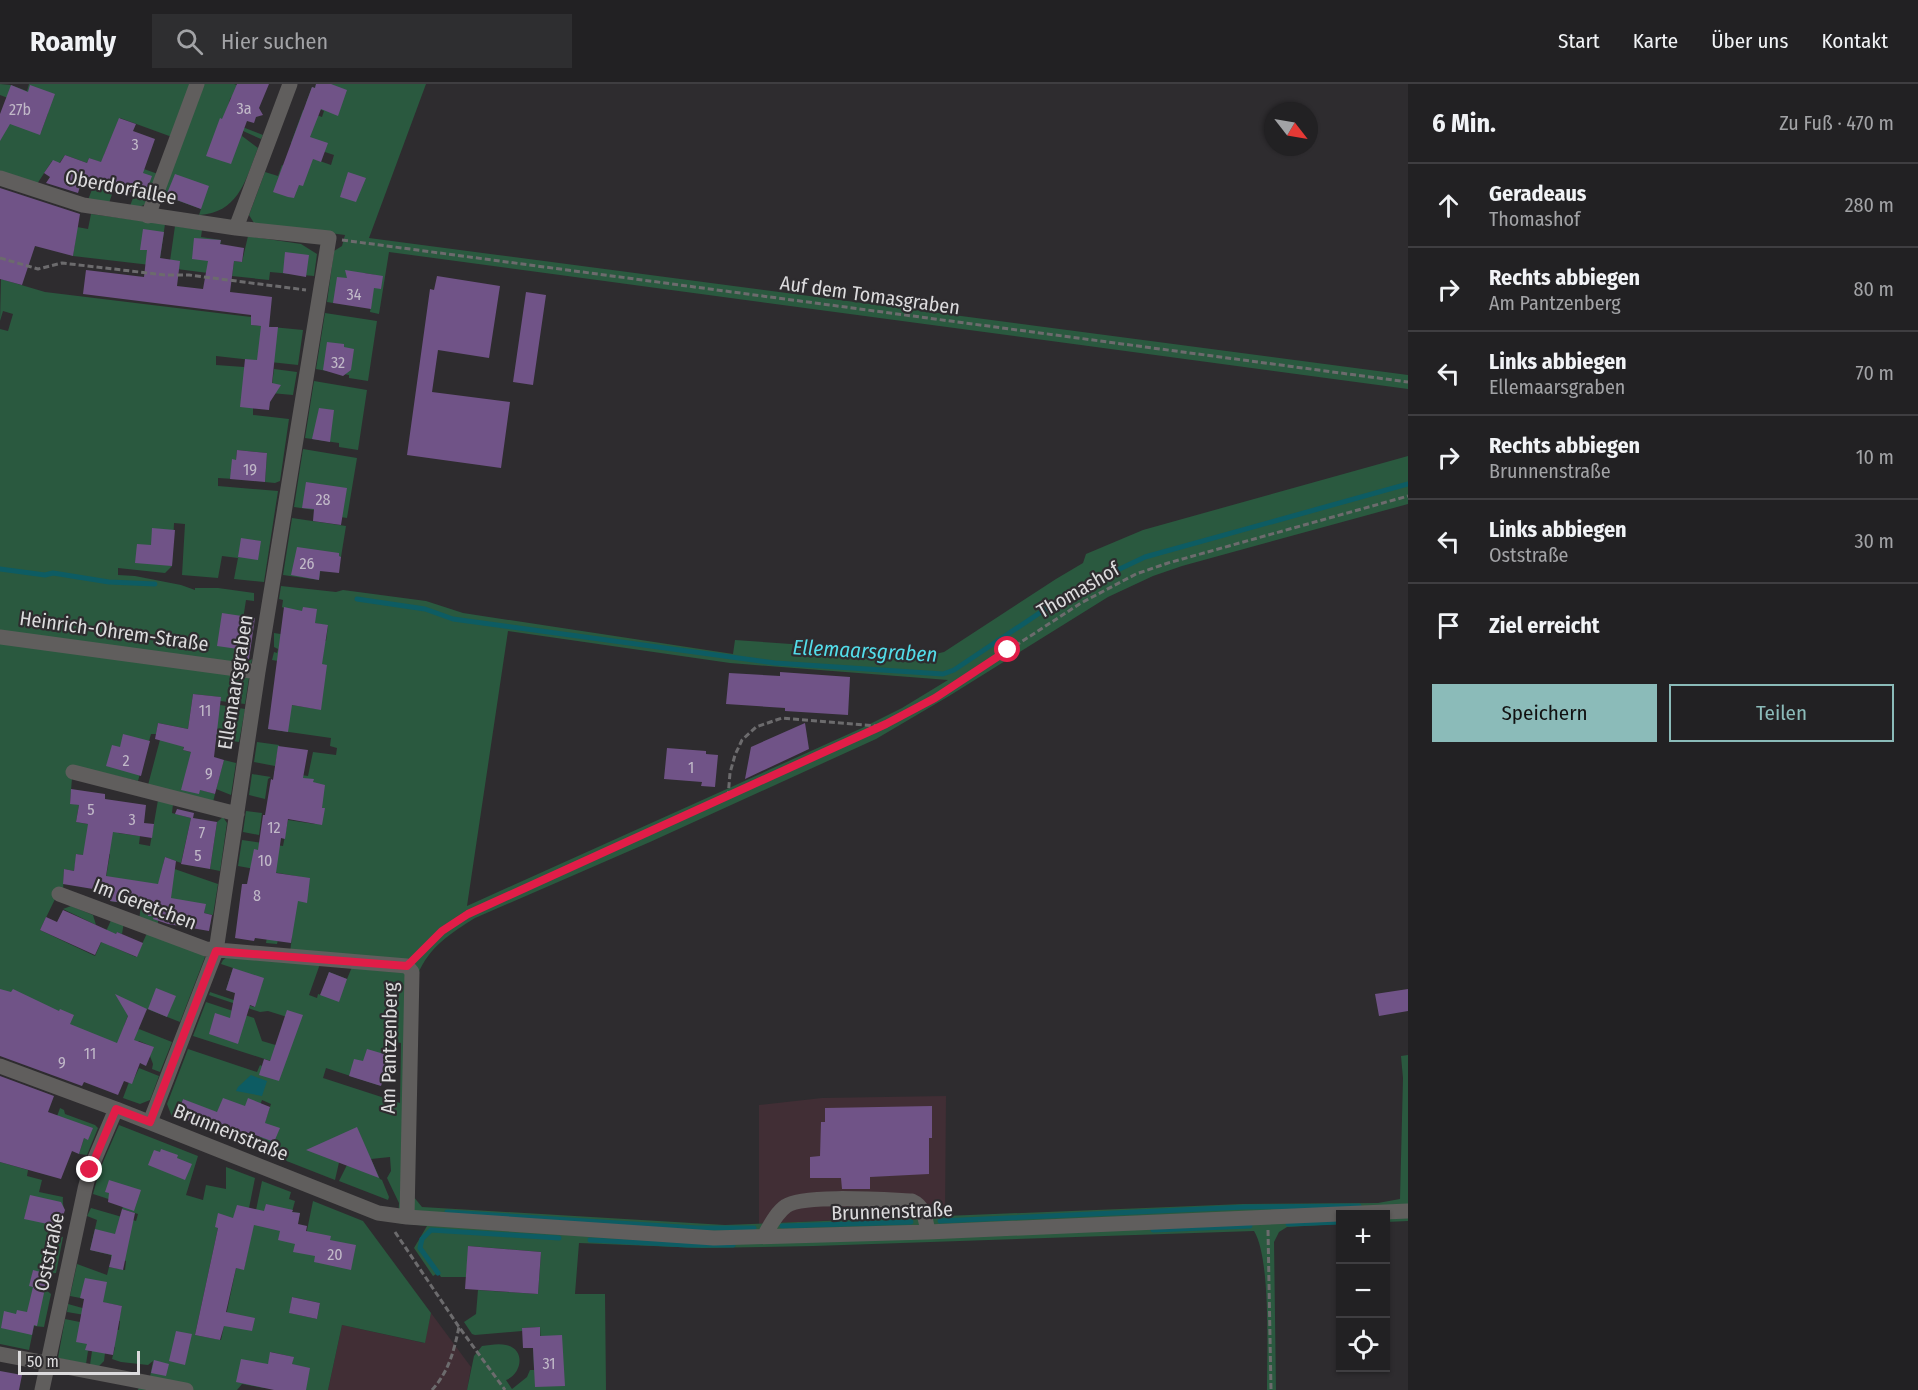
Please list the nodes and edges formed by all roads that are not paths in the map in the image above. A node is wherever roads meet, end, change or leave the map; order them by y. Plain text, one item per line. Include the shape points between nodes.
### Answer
1 (196, 84) edge
2 (290, 84) edge
3 (0, 178) edge
4 (148, 216) junction
5 (236, 228) junction
6 (328, 238) joint
7 (0, 637) edge
8 (258, 672) junction
9 (73, 772) dead end
10 (237, 814) junction
11 (59, 894) dead end
12 (216, 951) junction
13 (0, 1066) edge
14 (116, 1109) junction
15 (150, 1122) junction
16 (1408, 1211) edge
17 (406, 1216) junction
18 (928, 1232) junction
19 (764, 1236) junction
20 (0, 1354) edge
21 (47, 1363) junction
22 (42, 1390) edge
23 (186, 1390) edge

1 - 4 street
2 - 5 street
3 - 4 street, Oberdorfallee via 83,205
4 - 5 street, Oberdorfallee
5 - 6 street, Oberdorfallee
6 - 8 street, Ellemaarsgraben
7 - 8 street, Heinrich-Ohrem-Straße
8 - 10 street, Ellemaarsgraben
9 - 10 street
10 - 12 street, Ellemaarsgraben
11 - 12 street, Im Geretchen
12 - 15 street, Ellemaarsgraben
12 - 17 street, Am Pantzenberg via 407,966 412,972
13 - 14 street, Brunnenstraße
14 - 15 street, Brunnenstraße
14 - 21 street, Oststraße via 85,1189
15 - 17 street, Brunnenstraße via 378,1213
16 - 18 street, Brunnenstraße
17 - 19 street, Brunnenstraße via 714,1238
18 - 19 street, Brunnenstraße
18 - 19 street via 924,1210 912,1200 835,1200 787,1205
20 - 21 street
21 - 22 street, Oststraße
21 - 23 street

